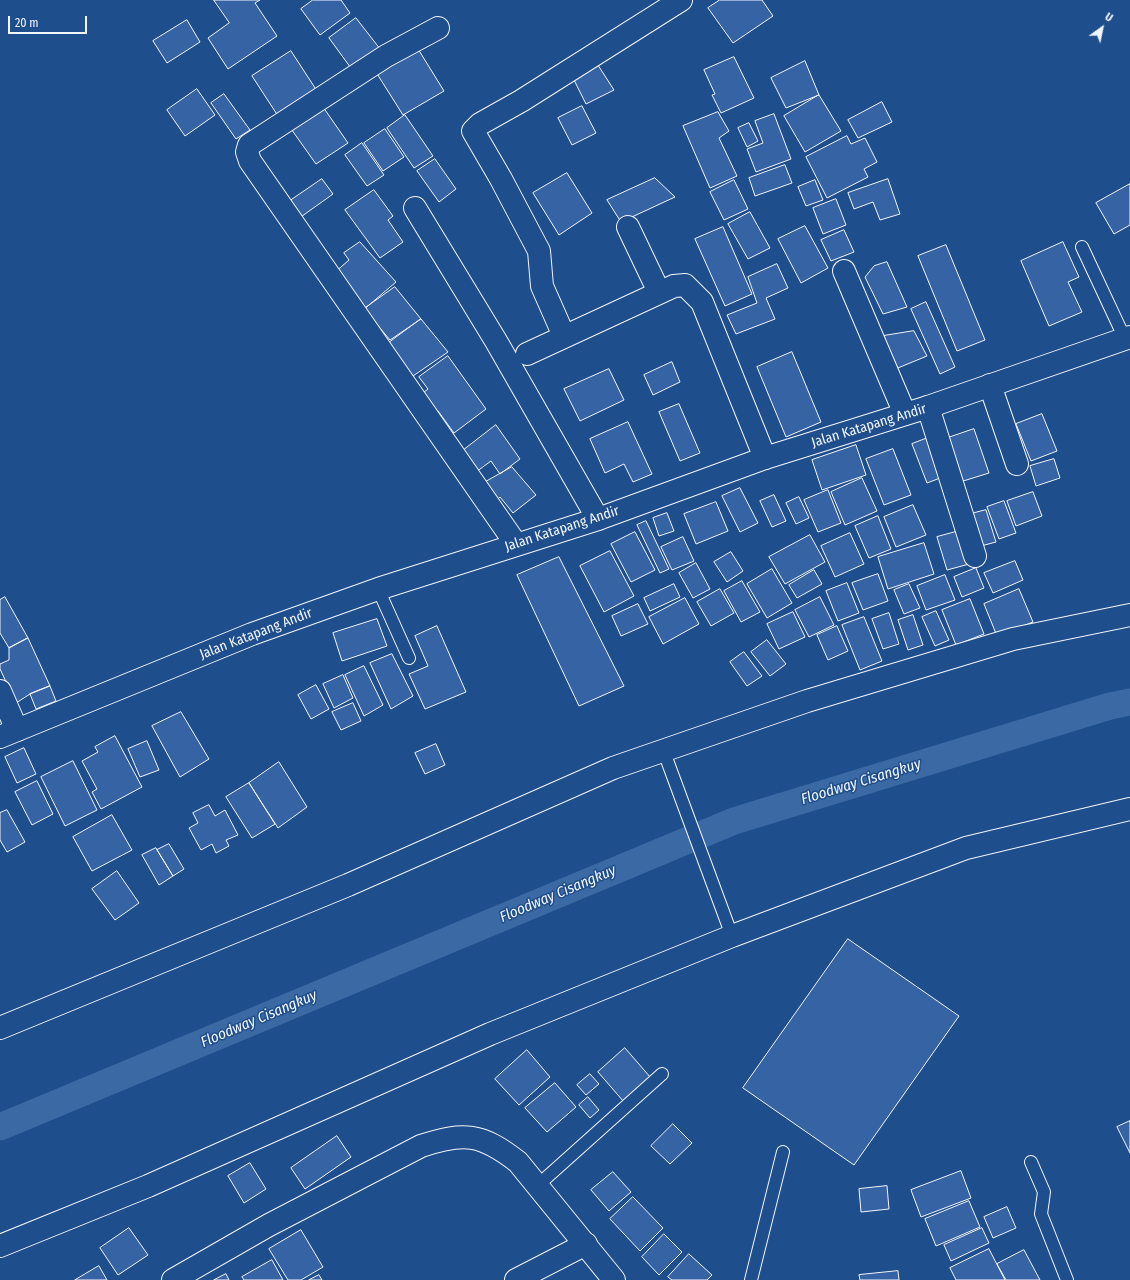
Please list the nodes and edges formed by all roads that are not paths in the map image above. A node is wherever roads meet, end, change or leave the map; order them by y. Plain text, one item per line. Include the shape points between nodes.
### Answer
1 (681, 0) edge
2 (655, 7) edge
3 (438, 28) dead end
4 (415, 208) dead end
5 (628, 227) dead end
6 (1082, 247) dead end
7 (844, 271) dead end
8 (659, 292) junction
9 (564, 336) junction
10 (1128, 338) edge
11 (527, 354) dead end
12 (990, 385) junction
13 (928, 407) junction
14 (905, 414) junction
15 (765, 458) junction
16 (1017, 464) dead end
17 (598, 519) junction
18 (516, 544) junction
19 (974, 556) dead end
20 (378, 589) junction
21 (1130, 615) edge
22 (409, 658) dead end
23 (0, 691) edge
24 (9, 734) edge
25 (664, 752) junction
26 (1130, 809) edge
27 (732, 936) junction
28 (0, 1028) edge
29 (662, 1074) dead end
30 (783, 1152) dead end
31 (1031, 1162) dead end
32 (537, 1186) junction
33 (586, 1244) junction
34 (0, 1246) edge
35 (173, 1280) edge
36 (516, 1280) edge
37 (614, 1280) edge
38 (751, 1280) edge
39 (1067, 1280) edge

1 - 2 street
2 - 9 street via 521,101 480,124 473,131 539,251 542,286
3 - 18 street via 386,56 249,145 247,152 250,161
4 - 17 street via 496,341
5 - 8 street
6 - 10 lane
7 - 14 street
8 - 9 street
8 - 15 street via 685,285 702,302
9 - 11 street
10 - 12 street, Jalan Katapang Andir
12 - 13 street, Jalan Katapang Andir
12 - 16 street
13 - 14 street, Jalan Katapang Andir
13 - 19 street
14 - 15 street, Jalan Katapang Andir
15 - 17 street, Jalan Katapang Andir
17 - 18 street, Jalan Katapang Andir
18 - 20 street, Jalan Katapang Andir
20 - 22 lane
20 - 24 street, Jalan Katapang Andir via 252,634
21 - 25 street via 1005,641 807,701
23 - 24 street
25 - 27 lane
25 - 28 street via 613,768 348,885
26 - 27 street via 966,848
27 - 34 street via 490,1034 148,1186
29 - 32 lane
30 - 38 lane
31 - 39 lane via 1044,1192 1041,1214
32 - 33 street
32 - 35 street via 518,1162 500,1148 463,1136 442,1139 421,1146 304,1207
33 - 36 street
33 - 37 street

